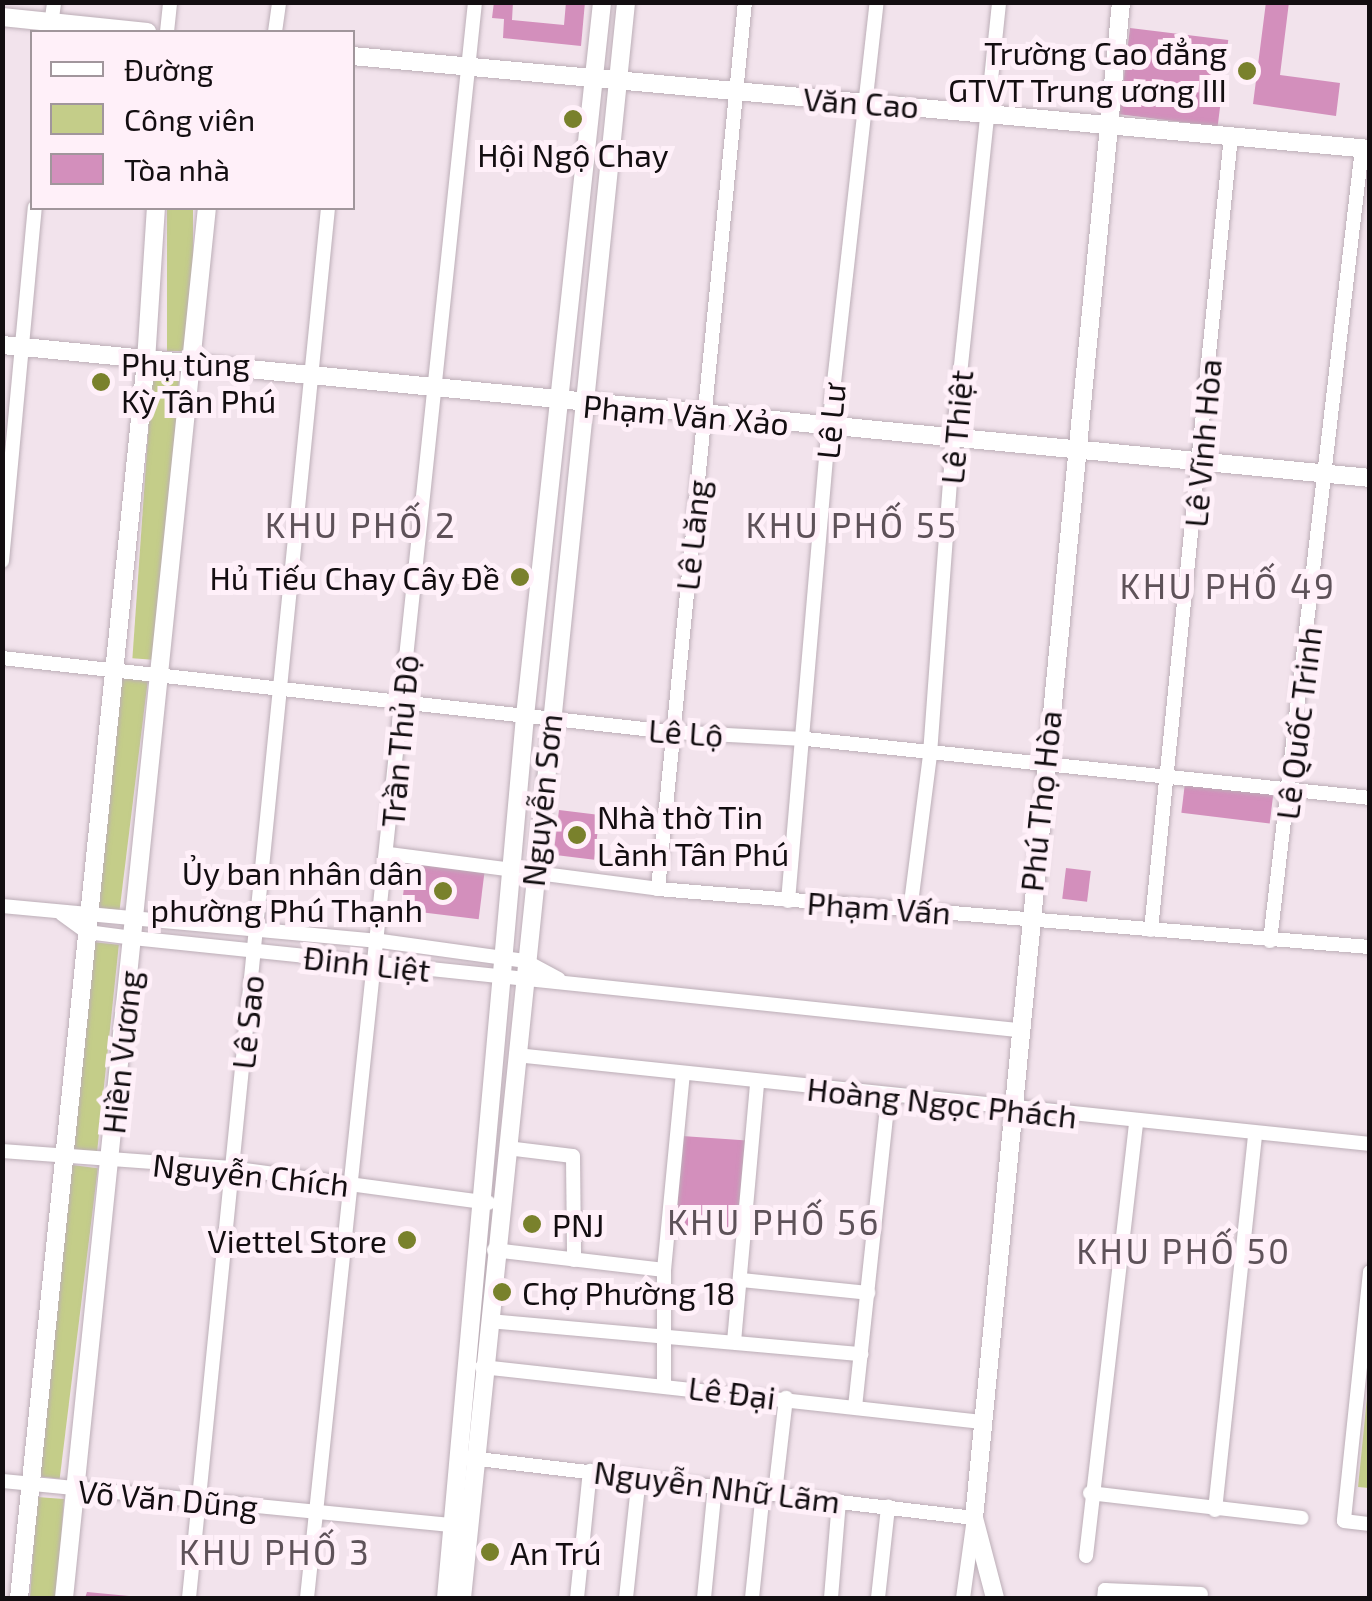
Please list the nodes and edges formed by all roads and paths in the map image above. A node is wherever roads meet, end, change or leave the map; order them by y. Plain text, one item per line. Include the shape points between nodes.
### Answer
1 (54, 2) edge
2 (170, 2) edge
3 (279, 2) edge
4 (475, 2) edge
5 (602, 2) edge
6 (626, 2) edge
7 (745, 2) edge
8 (878, 2) edge
9 (999, 2) edge
10 (1121, 2) edge
11 (2, 17) edge
12 (51, 28) edge
13 (99, 30) edge
14 (167, 30) edge
15 (275, 30) edge
16 (355, 56) edge
17 (469, 64) junction
18 (596, 79) junction
19 (620, 80) junction
20 (735, 93) junction
21 (865, 104) junction
22 (988, 110) junction
23 (1110, 122) junction
24 (1230, 134) junction
25 (1366, 148) edge
26 (35, 210) edge
27 (156, 210) edge
28 (207, 210) edge
29 (328, 210) edge
30 (2, 345) edge
31 (22, 347) junction
32 (146, 361) junction
33 (193, 364) junction
34 (312, 375) junction
35 (436, 389) junction
36 (558, 402) junction
37 (588, 406) junction
38 (704, 416) junction
39 (828, 427) junction
40 (953, 441) junction
41 (1080, 452) junction
42 (1200, 463) junction
43 (1327, 474) junction
44 (1370, 478) edge
45 (2, 560) edge
46 (2, 658) edge
47 (114, 667) junction
48 (160, 674) junction
49 (279, 687) junction
50 (400, 702) junction
51 (525, 716) junction
52 (548, 719) junction
53 (671, 732) junction
54 (806, 739) junction
55 (930, 754) junction
56 (1044, 766) junction
57 (1170, 775) junction
58 (1291, 790) junction
59 (1370, 798) edge
60 (390, 854) junction
61 (514, 868) junction
62 (535, 869) junction
63 (658, 889) junction
64 (788, 901) junction
65 (2, 906) edge
66 (89, 910) junction
67 (910, 911) junction
68 (62, 914) junction
69 (136, 916) junction
70 (1028, 916) junction
71 (255, 928) junction
72 (1151, 930) junction
73 (87, 932) junction
74 (134, 938) junction
75 (1270, 940) junction
76 (381, 941) junction
77 (1370, 947) edge
78 (254, 951) junction
79 (516, 960) junction
80 (378, 964) junction
81 (559, 979) junction
82 (515, 981) junction
83 (1017, 1030) junction
84 (516, 1055) junction
85 (683, 1073) junction
86 (757, 1082) junction
87 (888, 1096) junction
88 (1009, 1109) junction
89 (1136, 1122) junction
90 (1255, 1133) junction
91 (1370, 1144) edge
92 (507, 1148) junction
93 (2, 1151) edge
94 (63, 1156) junction
95 (109, 1159) junction
96 (232, 1168) junction
97 (353, 1185) junction
98 (490, 1203) junction
99 (494, 1250) junction
100 (574, 1260) junction
101 (664, 1270) junction
102 (1370, 1272) edge
103 (741, 1280) junction
104 (868, 1293) junction
105 (490, 1321) junction
106 (664, 1336) junction
107 (734, 1342) junction
108 (862, 1354) junction
109 (482, 1367) junction
110 (664, 1384) junction
111 (786, 1398) junction
112 (855, 1407) junction
113 (982, 1422) junction
114 (466, 1458) junction
115 (590, 1471) junction
116 (639, 1477) junction
117 (2, 1481) edge
118 (31, 1486) junction
119 (715, 1486) junction
120 (76, 1490) junction
121 (769, 1493) junction
122 (1090, 1493) junction
123 (199, 1499) junction
124 (839, 1501) junction
125 (888, 1507) junction
126 (1215, 1510) junction
127 (316, 1512) junction
128 (974, 1518) junction
129 (1302, 1518) dead end
130 (1358, 1523) edge
131 (454, 1525) junction
132 (1086, 1556) dead end
133 (1201, 1594) dead end
134 (19, 1598) edge
135 (64, 1598) edge
136 (189, 1598) edge
137 (308, 1598) edge
138 (446, 1598) edge
139 (462, 1598) edge
140 (577, 1598) edge
141 (626, 1598) edge
142 (704, 1598) edge
143 (752, 1598) edge
144 (830, 1598) edge
145 (878, 1598) edge
146 (963, 1598) edge
147 (995, 1598) edge
148 (1104, 1598) edge

1 - 12 street
2 - 14 street
3 - 15 street
4 - 17 street, Trần Thủ Độ
5 - 18 street, Nguyễn Sơn
6 - 19 street, Nguyễn Sơn
7 - 20 street, Lê Lăng
8 - 21 street, Lê Lư
9 - 22 street, Lê Thiệt
10 - 23 street, Phú Thọ Hòa
11 - 12 street
12 - 13 street
16 - 17 street, Văn Cao
17 - 18 street, Văn Cao
17 - 35 street, Trần Thủ Độ
18 - 19 street, Văn Cao
18 - 36 street, Nguyễn Sơn
19 - 20 street, Văn Cao
19 - 37 street, Nguyễn Sơn
20 - 21 street, Văn Cao
20 - 38 street, Lê Lăng
21 - 22 street, Văn Cao
21 - 39 street, Lê Lư
22 - 23 street, Văn Cao
22 - 40 street, Lê Thiệt
23 - 24 street, Văn Cao
23 - 41 street, Phú Thọ Hòa
24 - 25 street, Văn Cao
24 - 42 street, Lê Vĩnh Hòa
25 - 43 street, Lê Quốc Trinh
26 - 31 street
27 - 32 street, Hiền Vương
28 - 33 street, Hiền Vương
29 - 34 street, Lê Sao
30 - 31 street, Phạm Văn Xảo
31 - 32 street, Phạm Văn Xảo
31 - 45 street
32 - 33 street, Phạm Văn Xảo
32 - 47 street, Hiền Vương
33 - 34 street, Phạm Văn Xảo
33 - 48 street, Hiền Vương
34 - 35 street, Phạm Văn Xảo
34 - 49 street, Lê Sao
35 - 36 street, Phạm Văn Xảo
35 - 50 street, Trần Thủ Độ
36 - 37 street, Phạm Văn Xảo
36 - 51 street, Nguyễn Sơn
37 - 38 street, Phạm Văn Xảo
37 - 52 street, Nguyễn Sơn
38 - 39 street, Phạm Văn Xảo
38 - 53 street, Lê Lăng
39 - 40 street, Phạm Văn Xảo
39 - 54 street, Lê Lư
40 - 41 street, Phạm Văn Xảo
40 - 55 street, Lê Thiệt
41 - 42 street, Phạm Văn Xảo
41 - 56 street, Phú Thọ Hòa
42 - 43 street, Phạm Văn Xảo
42 - 57 street, Lê Vĩnh Hòa
43 - 44 street, Phạm Văn Xảo
43 - 58 street, Lê Quốc Trinh
46 - 47 street, Lê Lộ
47 - 48 street, Lê Lộ
47 - 66 street, Hiền Vương
48 - 49 street, Lê Lộ
48 - 69 street, Hiền Vương
49 - 50 street, Lê Lộ
49 - 71 street, Lê Sao
50 - 51 street, Lê Lộ
50 - 60 street, Trần Thủ Độ
51 - 52 street, Lê Lộ
51 - 61 street, Nguyễn Sơn
52 - 53 street, Lê Lộ
52 - 62 street, Nguyễn Sơn
53 - 54 street, Lê Lộ
53 - 63 street, Lê Lăng
54 - 55 street, Lê Lộ
54 - 64 street, Lê Lư
55 - 56 street, Lê Lộ
55 - 67 street, Lê Thiệt
56 - 57 street, Lê Lộ
56 - 70 street, Phú Thọ Hòa
57 - 58 street, Lê Lộ
57 - 72 street, Lê Vĩnh Hòa
58 - 59 street, Lê Lộ
58 - 75 street, Lê Quốc Trinh
60 - 61 street, Phạm Vấn
60 - 76 street, Trần Thủ Độ
61 - 62 street, Phạm Vấn
61 - 79 street, Nguyễn Sơn
62 - 63 street, Phạm Vấn
62 - 79 street, Nguyễn Sơn
63 - 64 street, Phạm Vấn
64 - 67 street, Phạm Vấn
65 - 68 street, Đinh Liệt
66 - 68 street, Đinh Liệt
66 - 69 street, Đinh Liệt
66 - 73 street, Hiền Vương
67 - 70 street, Phạm Vấn
68 - 73 street, Đinh Liệt
69 - 71 street, Đinh Liệt
69 - 74 street, Hiền Vương
70 - 72 street, Phạm Vấn
70 - 83 street, Phú Thọ Hòa
71 - 76 street, Đinh Liệt
71 - 78 street, Lê Sao
72 - 75 street, Phạm Vấn
73 - 74 street, Đinh Liệt
73 - 94 street, Hiền Vương
74 - 78 street, Đinh Liệt
74 - 95 street, Hiền Vương
75 - 77 street, Phạm Vấn
76 - 79 street, Đinh Liệt
76 - 80 street, Trần Thủ Độ
78 - 80 street, Đinh Liệt
78 - 96 street, Lê Sao
79 - 81 street, Đinh Liệt
79 - 82 street, Nguyễn Sơn
80 - 82 street, Đinh Liệt
80 - 97 street, Trần Thủ Độ
81 - 82 street, Đinh Liệt
81 - 83 street, Đinh Liệt
82 - 84 street, Nguyễn Sơn
82 - 98 street, Nguyễn Sơn
83 - 88 street, Phú Thọ Hòa
84 - 85 street, Hoàng Ngọc Phách
84 - 92 street, Nguyễn Sơn
85 - 86 street, Hoàng Ngọc Phách
85 - 101 street
86 - 87 street, Hoàng Ngọc Phách
86 - 103 street
87 - 88 street, Hoàng Ngọc Phách
87 - 104 street
88 - 89 street, Hoàng Ngọc Phách
88 - 113 street, Phú Thọ Hòa
89 - 90 street, Hoàng Ngọc Phách
89 - 122 street
90 - 91 street, Hoàng Ngọc Phách
90 - 126 street
92 - 98 street, Nguyễn Sơn
92 - 100 street via 573,1156
93 - 94 street, Nguyễn Chích
94 - 95 street, Nguyễn Chích
94 - 118 street, Hiền Vương
95 - 96 street, Nguyễn Chích
95 - 120 street, Hiền Vương
96 - 97 street, Nguyễn Chích
96 - 123 street, Lê Sao
97 - 98 street, Nguyễn Chích
97 - 127 street, Trần Thủ Độ
98 - 99 street, Nguyễn Sơn
98 - 114 street, Nguyễn Sơn
99 - 100 street
99 - 105 street, Nguyễn Sơn
100 - 101 street
101 - 106 street
102 - 130 street
103 - 104 street
103 - 107 street
104 - 108 street
105 - 106 street
105 - 109 street, Nguyễn Sơn
106 - 107 street
106 - 110 street
107 - 108 street
108 - 112 street
109 - 110 street, Lê Đại
109 - 114 street, Nguyễn Sơn
110 - 111 street, Lê Đại
111 - 112 street, Lê Đại
111 - 121 street
112 - 113 street, Lê Đại
113 - 128 street, Phú Thọ Hòa
114 - 115 street, Nguyễn Nhữ Lãm
114 - 131 street, Nguyễn Sơn
114 - 139 street, Nguyễn Sơn
115 - 116 street, Nguyễn Nhữ Lãm
115 - 140 street
116 - 119 street, Nguyễn Nhữ Lãm
116 - 141 street
117 - 118 street, Võ Văn Dũng
118 - 120 street, Võ Văn Dũng
118 - 134 street, Hiền Vương
119 - 121 street, Nguyễn Nhữ Lãm
119 - 142 street
120 - 123 street, Võ Văn Dũng
120 - 135 street, Hiền Vương
121 - 124 street, Nguyễn Nhữ Lãm
121 - 143 street
122 - 126 street
122 - 132 street
123 - 127 street, Võ Văn Dũng
123 - 136 street, Lê Sao
124 - 125 street, Nguyễn Nhữ Lãm
124 - 144 street
125 - 128 street, Nguyễn Nhữ Lãm
125 - 145 street
126 - 129 street
127 - 131 street, Võ Văn Dũng
127 - 137 street, Trần Thủ Độ
128 - 146 street
128 - 147 street, Phú Thọ Hòa
131 - 138 street, Nguyễn Sơn
133 - 148 street via 1104,1590

